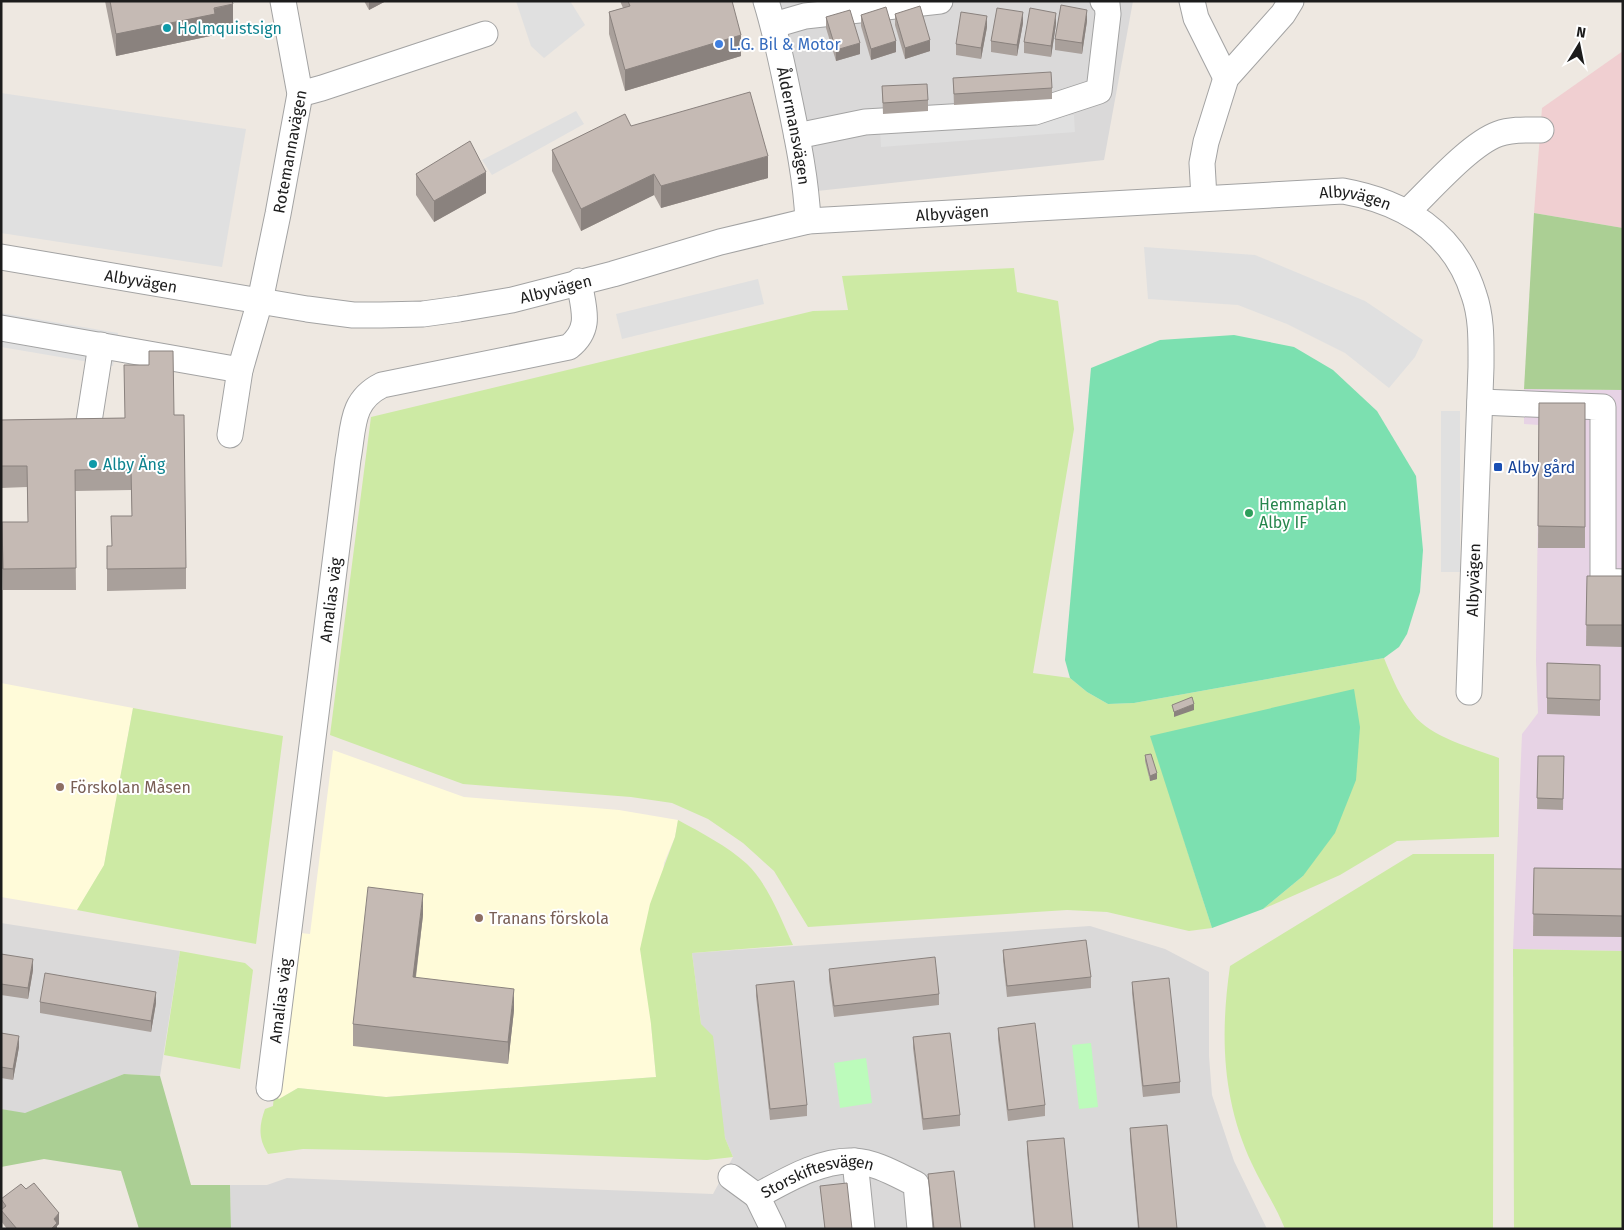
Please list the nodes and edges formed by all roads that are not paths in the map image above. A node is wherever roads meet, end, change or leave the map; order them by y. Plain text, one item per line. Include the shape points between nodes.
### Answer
1 (283, 1) edge
2 (766, 1) edge
3 (940, 1) edge
4 (1103, 1) edge
5 (1192, 1) edge
6 (1291, 1) edge
7 (774, 25) junction
8 (485, 34) dead end
9 (1226, 78) junction
10 (300, 94) junction
11 (1541, 130) dead end
12 (797, 136) junction
13 (1204, 198) junction
14 (1407, 212) junction
15 (808, 222) junction
16 (1, 257) edge
17 (578, 281) junction
18 (260, 302) junction
19 (1, 328) edge
20 (101, 345) junction
21 (240, 370) junction
22 (1480, 402) junction
23 (88, 428) edge
24 (230, 435) dead end
25 (1623, 582) edge
26 (1469, 692) dead end
27 (269, 1088) dead end
28 (855, 1161) junction
29 (731, 1177) dead end
30 (757, 1196) junction
31 (773, 1229) edge
32 (862, 1229) edge
33 (920, 1229) edge

1 - 10 street, Rotemannavägen
2 - 7 street, Åldermansvägen
3 - 7 street via 804,16
4 - 12 street via 1107,4 1108,14 1099,91 1035,112 865,122
5 - 9 street via 1196,18
6 - 9 street
7 - 12 street, Åldermansvägen
8 - 10 street
9 - 13 street via 1202,163
10 - 18 street, Rotemannavägen
11 - 14 street via 1497,134 1482,143
12 - 15 street, Åldermansvägen
13 - 14 street, Albyvägen via 1343,191 1365,195
13 - 15 street, Albyvägen
14 - 22 street, Albyvägen via 1432,228 1450,247 1474,294 1480,324
15 - 17 street, Albyvägen
16 - 18 street, Albyvägen
17 - 18 street, Albyvägen via 512,300 423,314 353,315
17 - 27 street, Amalias väg via 586,326 579,340 570,347 382,385 368,392 356,410
18 - 21 street, Rotemannavägen
19 - 20 street
20 - 21 street
20 - 23 street
21 - 24 street, Rotemannavägen
22 - 25 street via 1604,407 1603,581
22 - 26 street, Albyvägen
28 - 30 street, Storskiftesvägen via 824,1164
28 - 32 street
28 - 33 street, Storskiftesvägen via 916,1184
29 - 30 street
30 - 31 street, Storskiftesvägen

